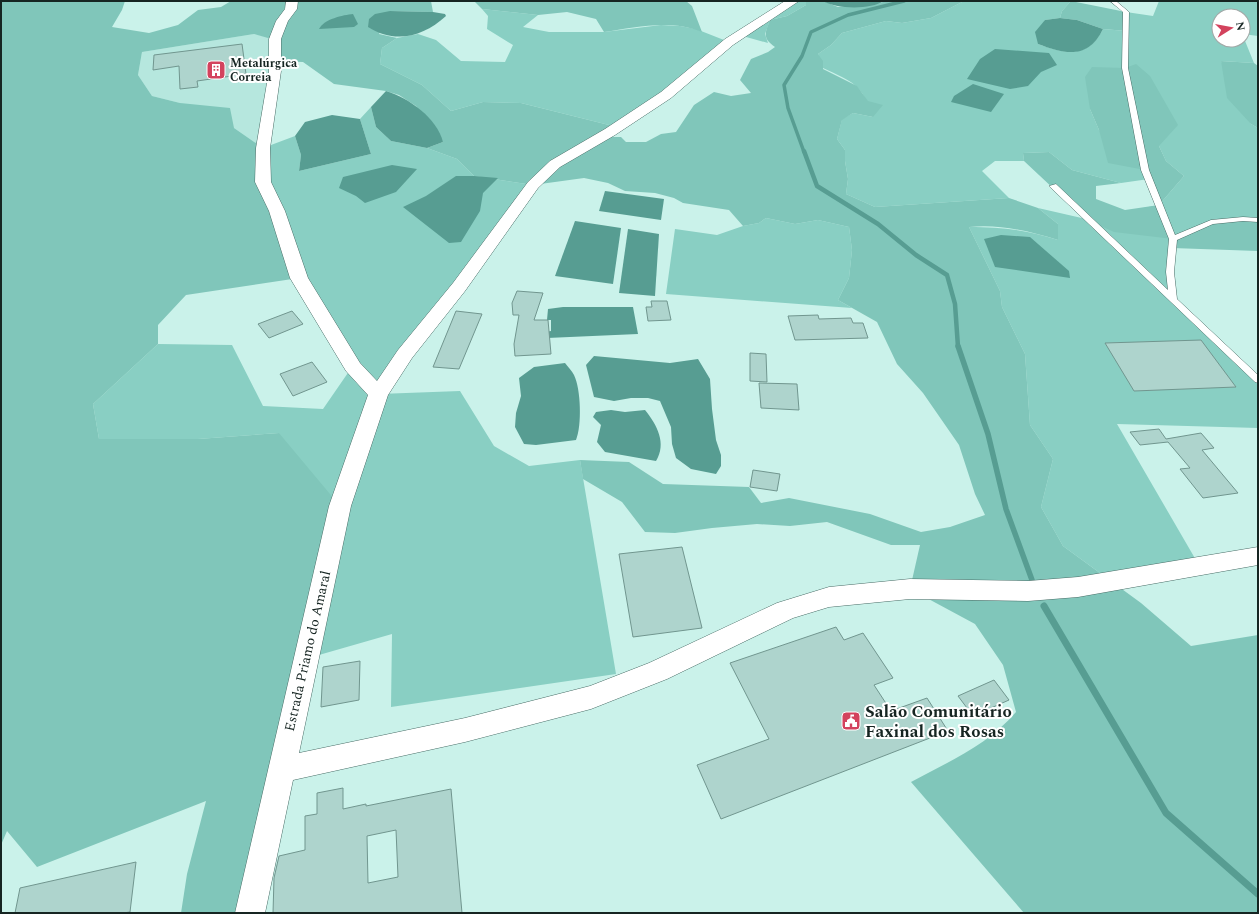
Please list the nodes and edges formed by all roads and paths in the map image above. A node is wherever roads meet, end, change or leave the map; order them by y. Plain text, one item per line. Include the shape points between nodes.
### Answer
1 (292, 1) edge
2 (793, 1) edge
3 (1113, 1) edge
4 (1053, 186) dead end
5 (1258, 220) edge
6 (1173, 239) junction
7 (1173, 301) junction
8 (1258, 380) edge
9 (378, 394) junction
10 (1258, 556) edge
11 (281, 770) junction
12 (250, 913) edge

1 - 9 street via 291,9 282,20 275,39 275,71 263,148 263,182 299,278 353,367
2 - 9 street, Estrada Priamo do Amaral via 729,42 666,95 555,164 533,185 459,287 405,354
3 - 6 lane via 1126,12 1125,68 1145,170
4 - 7 lane
5 - 6 lane via 1211,222
6 - 7 lane via 1170,272
7 - 8 lane
9 - 11 street, Estrada Priamo do Amaral via 340,506
10 - 11 street via 1078,587 1028,591 910,589 829,597 786,610 658,671 591,697 485,726
11 - 12 street, Estrada Priamo do Amaral

